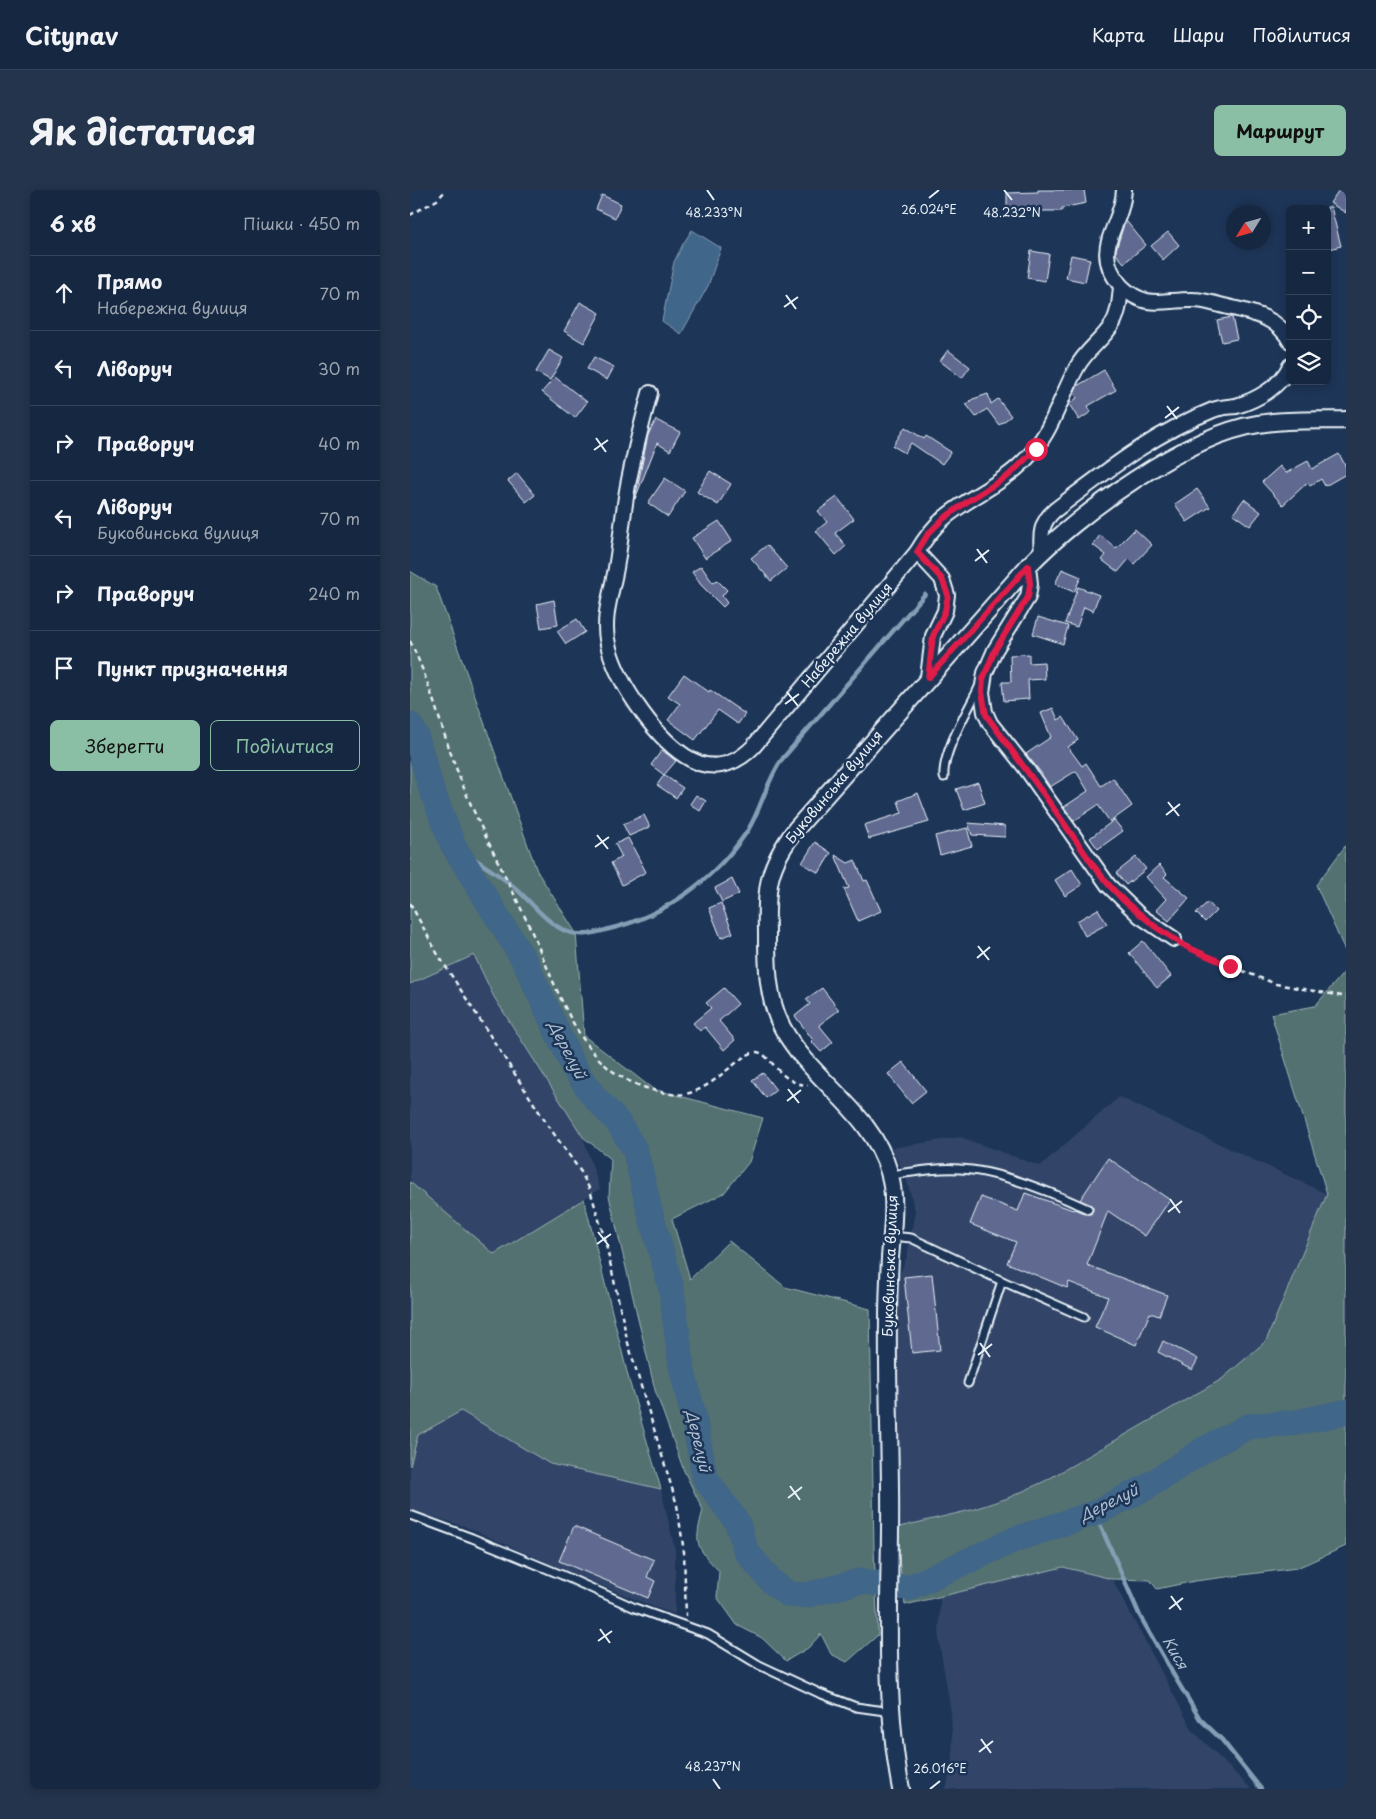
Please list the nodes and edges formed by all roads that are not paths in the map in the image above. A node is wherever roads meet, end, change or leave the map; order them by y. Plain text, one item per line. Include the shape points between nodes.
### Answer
1 (1124, 190) edge
2 (1122, 286) junction
3 (1289, 340) edge
4 (1286, 371) edge
5 (650, 393) dead end
6 (1346, 420) edge
7 (917, 552) junction
8 (1042, 552) junction
9 (1028, 566) junction
10 (985, 673) junction
11 (928, 678) junction
12 (944, 778) dead end
13 (1174, 939) road end
14 (890, 1175) junction
15 (1088, 1209) dead end
16 (892, 1236) junction
17 (1002, 1281) junction
18 (1084, 1318) dead end
19 (968, 1383) dead end
20 (410, 1515) edge
21 (892, 1712) junction
22 (901, 1789) edge

1 - 2 street via 1108,239 1107,254 1111,270
2 - 3 street via 1136,298 1151,303 1196,300 1257,314 1276,324
2 - 7 street, Набережна вулиця via 1112,324 1077,366 1041,442 1008,476 943,519
4 - 8 street via 1263,394 1245,403 1204,414 1119,461 1047,518 1042,527
5 - 7 street, Набережна вулиця via 628,487 606,633 616,668 642,711 665,740 691,760 718,766 749,751
6 - 8 street, Буковинська вулиця via 1257,424 1214,437 1142,476 1074,524
7 - 11 street via 942,579 948,595 945,611 933,636
8 - 9 street, Буковинська вулиця
9 - 10 street via 1028,597
9 - 11 street, Буковинська вулиця
10 - 12 lane via 948,754
10 - 13 street via 983,700 990,723 1108,884 1140,916
11 - 14 street, Буковинська вулиця via 796,829 778,856 769,878 766,911 767,966 773,1004 782,1026 790,1040 866,1126
14 - 15 lane via 950,1168 983,1172 1026,1184
14 - 16 street, Буковинська вулиця
16 - 17 lane via 911,1238
16 - 21 street, Буковинська вулиця via 888,1320 888,1599
17 - 18 lane
17 - 19 lane
20 - 21 lane via 544,1567 635,1608 708,1634 759,1665 819,1693 856,1707
21 - 22 street, Буковинська вулиця

